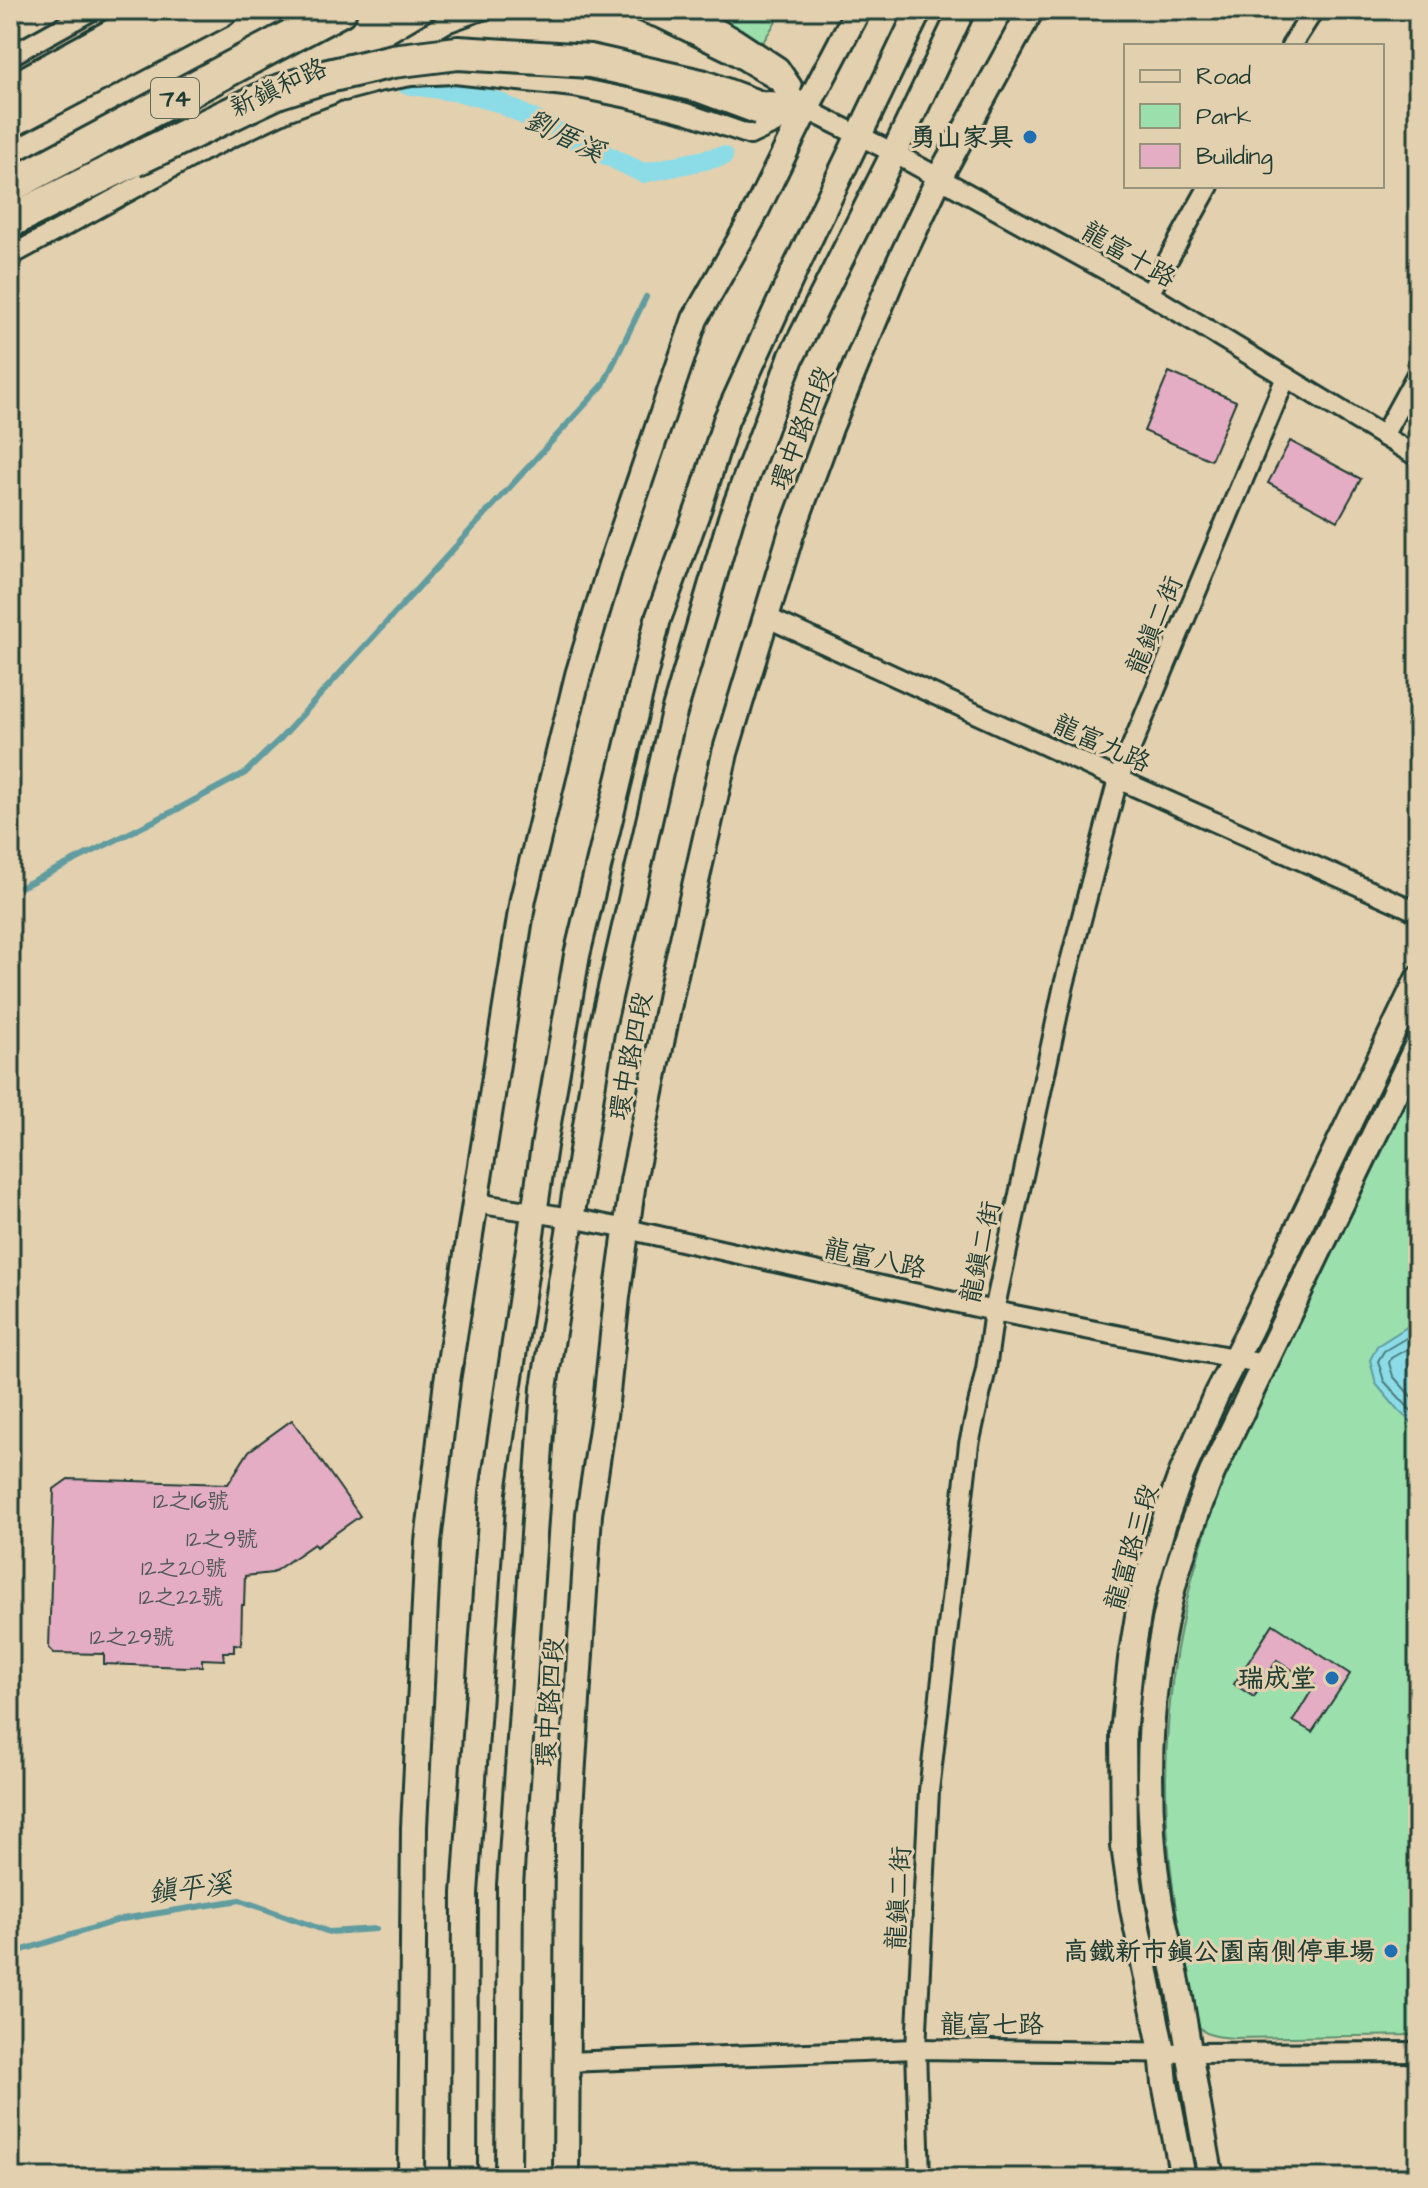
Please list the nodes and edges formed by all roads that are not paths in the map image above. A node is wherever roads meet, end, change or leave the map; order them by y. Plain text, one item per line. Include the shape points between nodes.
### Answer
1 (93, 10) edge
2 (160, 10) edge
3 (221, 10) edge
4 (340, 10) edge
5 (482, 10) edge
6 (637, 10) edge
7 (682, 10) edge
8 (858, 10) edge
9 (919, 10) edge
10 (962, 10) edge
11 (1031, 10) edge
12 (1314, 10) edge
13 (1292, 44) edge
14 (10, 56) edge
15 (10, 92) edge
16 (332, 94) junction
17 (806, 109) junction
18 (10, 121) edge
19 (858, 135) junction
20 (894, 153) junction
21 (939, 178) junction
22 (10, 186) edge
23 (1208, 188) edge
24 (10, 221) edge
25 (10, 256) edge
26 (1149, 294) junction
27 (1418, 372) edge
28 (1286, 377) junction
29 (1383, 436) junction
30 (1418, 457) edge
31 (766, 617) junction
32 (1118, 779) junction
33 (1418, 912) edge
34 (1418, 979) edge
35 (1418, 1044) edge
36 (476, 1203) junction
37 (534, 1213) junction
38 (571, 1218) junction
39 (627, 1229) junction
40 (994, 1311) junction
41 (1235, 1357) junction
42 (1264, 1364) junction
43 (916, 2049) junction
44 (1162, 2051) junction
45 (1418, 2052) edge
46 (1190, 2053) junction
47 (566, 2062) junction
48 (411, 2178) edge
49 (464, 2178) edge
50 (508, 2178) edge
51 (566, 2178) edge
52 (920, 2178) edge
53 (1183, 2178) edge
54 (1211, 2178) edge

1 - 14 street
2 - 15 highway
3 - 18 highway, 74
4 - 22 highway, 74
5 - 16 street, 新鎮和路 via 446,23
6 - 17 street via 732,53 776,80
7 - 17 street via 779,67
8 - 17 street
9 - 19 street
10 - 20 street, 環中路四段
11 - 21 street, 環中路四段
12 - 13 street
16 - 17 street via 412,76 454,74 628,98 750,135
16 - 25 street, 新鎮和路 via 201,152
17 - 19 street, 龍富十路
17 - 24 highway, bridge via 760,108 701,86 590,61 458,53 393,61 277,92
17 - 36 street via 695,319 610,568 523,899
19 - 20 street, 龍富十路
19 - 37 street via 726,420 658,619 577,955
20 - 21 street, 龍富十路
20 - 38 street, 環中路四段 via 791,358 731,518 673,716 601,1032
21 - 26 street, 龍富十路
21 - 31 street, 環中路四段 via 844,392
23 - 26 street
26 - 28 street, 龍富十路
27 - 29 street
28 - 29 street, 龍富十路
28 - 32 street, 龍鎮二街
29 - 30 street, 龍富十路
31 - 32 street, 龍富九路
31 - 39 street, 環中路四段 via 711,813
32 - 33 street, 龍富九路
32 - 40 street, 龍鎮二街 via 1064,985
34 - 41 street, 龍富路三段
35 - 42 street, 龍富路三段
36 - 37 street, 龍富八路
36 - 48 street via 428,1542 414,1827
37 - 38 street, 龍富八路
37 - 49 street via 493,1492 465,1893
38 - 39 street, 龍富八路
38 - 50 street, 環中路四段 via 544,1388 510,1885
39 - 40 street, 龍富八路
39 - 47 street, 環中路四段 via 589,1514 568,1840
40 - 41 street, 龍富八路
40 - 43 street, 龍鎮二街 via 969,1444 929,1791
41 - 42 street, 龍富八路
41 - 44 street, 龍富路三段 via 1181,1475 1151,1563 1140,1604 1123,1733 1126,1865
42 - 46 street, 龍富路三段 via 1191,1529 1155,1685 1152,1825 1159,1896
43 - 44 street, 龍富七路
43 - 47 street, 龍富七路
43 - 52 street, 龍鎮二街
44 - 46 street, 龍富七路
44 - 53 street, 龍富路三段
45 - 46 street, 龍富七路
46 - 54 street, 龍富路三段
47 - 51 street, 環中路四段

